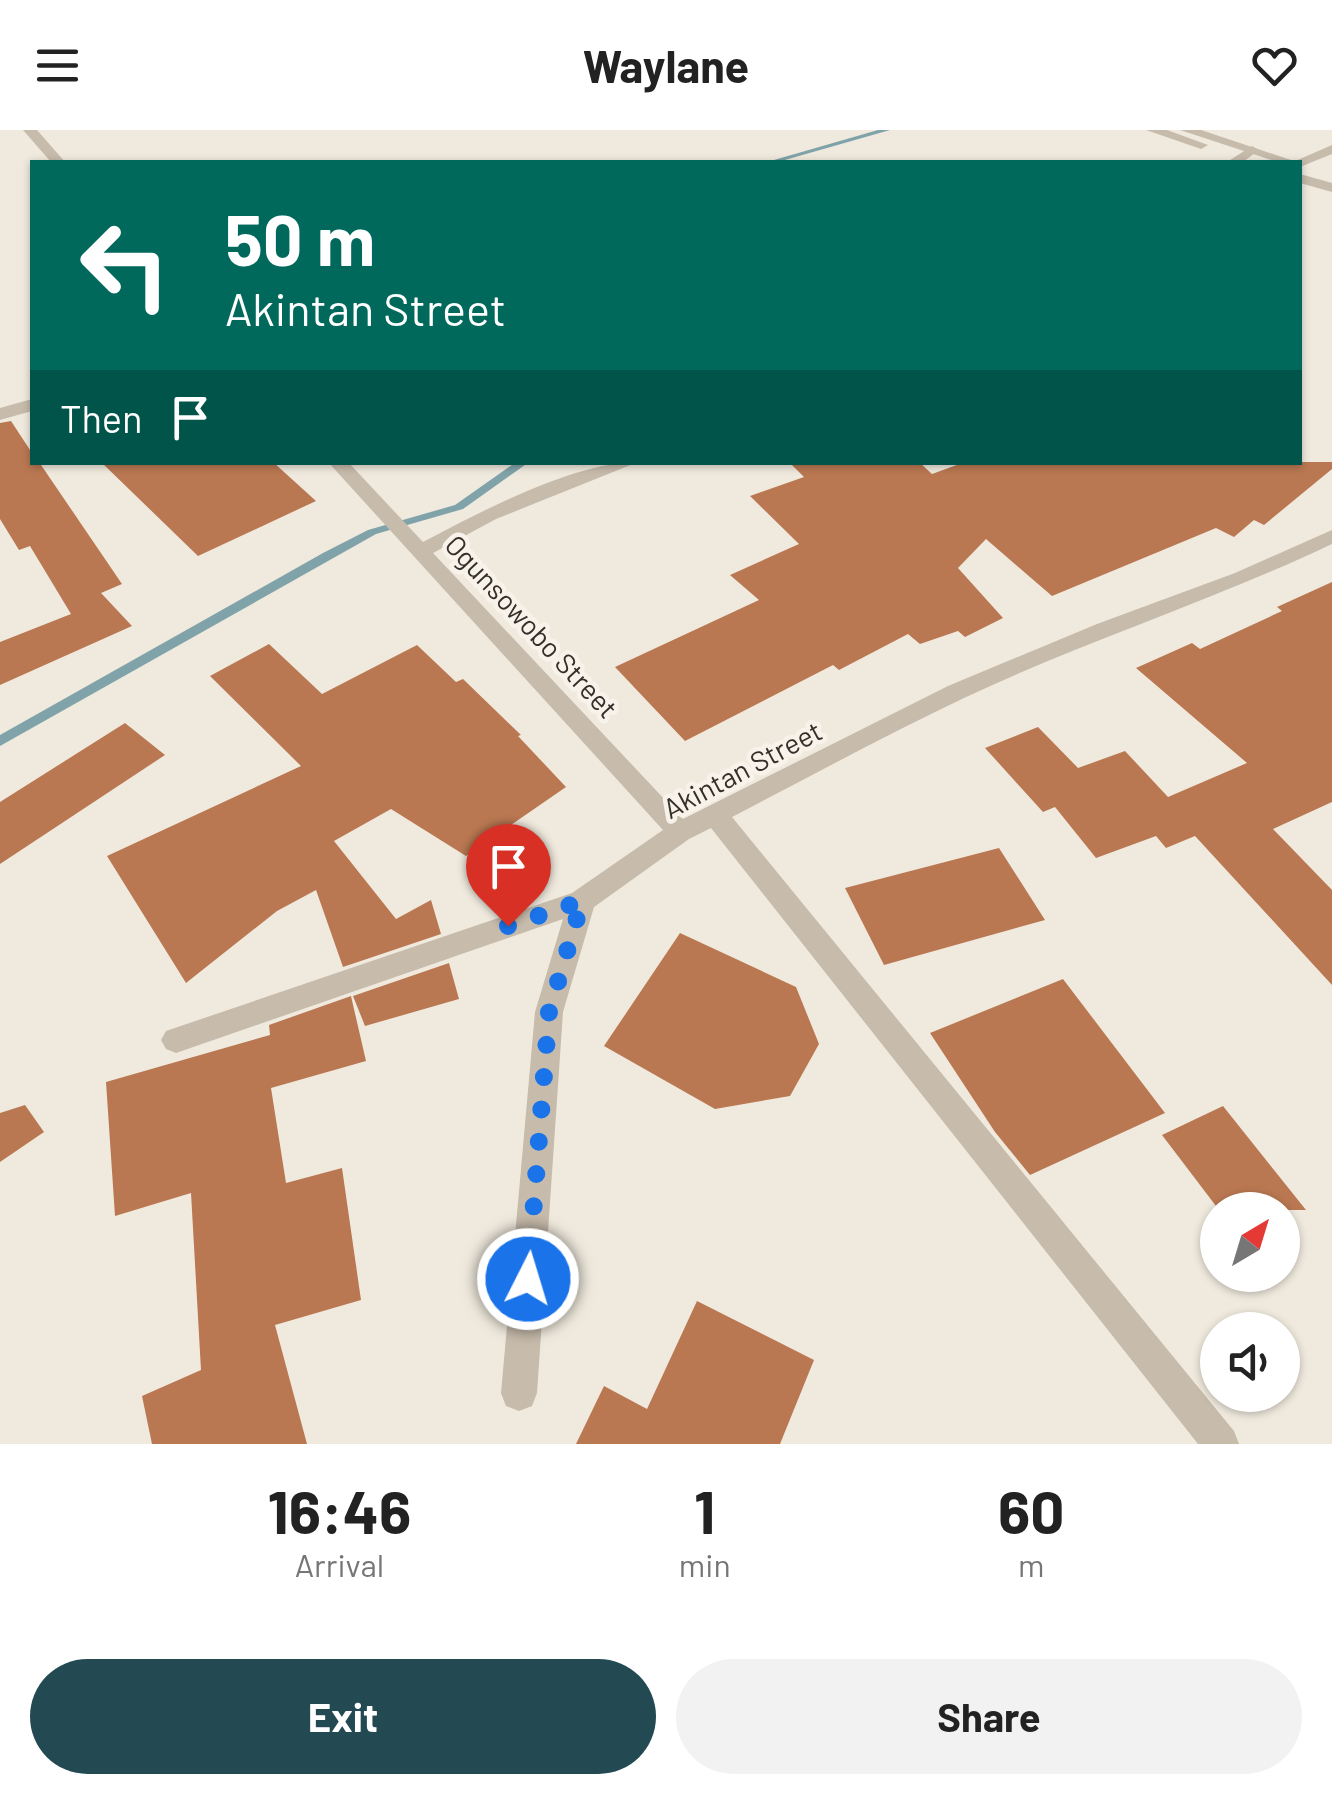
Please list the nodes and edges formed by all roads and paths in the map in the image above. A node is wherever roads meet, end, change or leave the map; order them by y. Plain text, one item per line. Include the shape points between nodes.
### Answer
1 (30, 130) edge
2 (1153, 130) edge
3 (1188, 130) edge
4 (1332, 149) edge
5 (1246, 158) edge
6 (56, 160) edge
7 (1302, 164) edge
8 (1302, 166) edge
9 (1332, 176) edge
10 (1302, 179) edge
11 (1332, 188) edge
12 (30, 406) edge
13 (0, 414) edge
14 (340, 465) edge
15 (620, 465) edge
16 (1332, 536) edge
17 (419, 548) junction
18 (716, 815) junction
19 (680, 832) junction
20 (582, 901) junction
21 (176, 1040) dead end
22 (519, 1393) dead end
23 (1220, 1444) edge

1 - 6 street
2 - 5 street
3 - 5 street
4 - 7 street
8 - 9 street
10 - 11 street
12 - 13 street
14 - 17 street, Ogunsowobo Street
15 - 17 street
16 - 18 street, Akintan Street via 956,692
17 - 19 street, Ogunsowobo Street
18 - 19 street, Akintan Street
18 - 23 street
19 - 20 street, Akintan Street
20 - 21 street, Akintan Street
20 - 22 street via 549,1012

